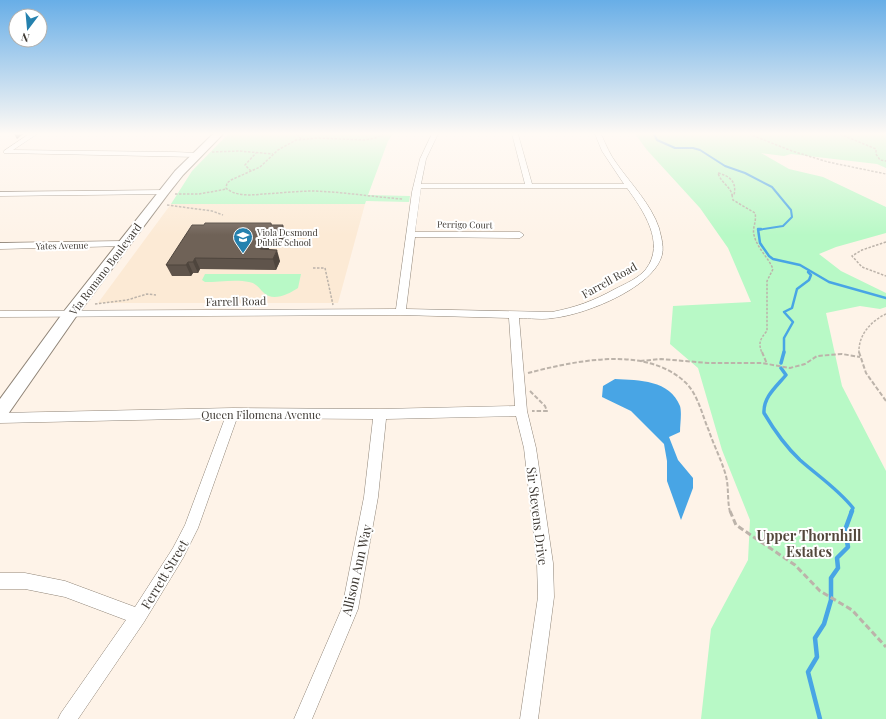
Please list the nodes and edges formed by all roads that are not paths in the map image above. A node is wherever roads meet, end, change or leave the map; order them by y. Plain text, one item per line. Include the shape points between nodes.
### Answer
1 (186, 168) edge
2 (421, 168) edge
3 (524, 168) edge
4 (616, 168) edge
5 (418, 186) junction
6 (629, 186) junction
7 (529, 187) junction
8 (0, 194) edge
9 (168, 197) junction
10 (410, 234) junction
11 (520, 235) dead end
12 (124, 244) junction
13 (0, 246) edge
14 (401, 312) junction
15 (0, 314) edge
16 (70, 314) junction
17 (514, 314) junction
18 (521, 411) junction
19 (0, 412) edge
20 (233, 413) junction
21 (380, 414) junction
22 (0, 418) edge
23 (0, 581) edge
24 (138, 616) junction
25 (67, 719) edge
26 (303, 719) edge
27 (529, 719) edge

1 - 9 street, Via Romano Boulevard via 179,173
2 - 5 street
3 - 7 street
4 - 6 street, Farrell Road
5 - 7 street
5 - 10 street
6 - 7 street
6 - 17 street, Farrell Road via 645,208 658,238 657,258 648,272 582,309 552,315
8 - 9 street
9 - 12 street, Via Romano Boulevard
10 - 11 street, Perrigo Court
10 - 14 street
12 - 13 street, Yates Avenue
12 - 16 street, Via Romano Boulevard
14 - 16 street, Farrell Road
14 - 17 street, Farrell Road
15 - 16 street, Farrell Road
16 - 19 street, Via Romano Boulevard
17 - 18 street, Sir Stevens Drive
18 - 21 street, Queen Filomena Avenue
18 - 27 street, Sir Stevens Drive via 530,448 546,597
20 - 21 street, Queen Filomena Avenue
20 - 22 street, Queen Filomena Avenue
20 - 24 street, Ferrett Street via 191,528 178,554
21 - 26 street, Allison Ann Way via 371,497 350,609
23 - 24 street via 25,581 65,589
24 - 25 street, Ferrett Street

